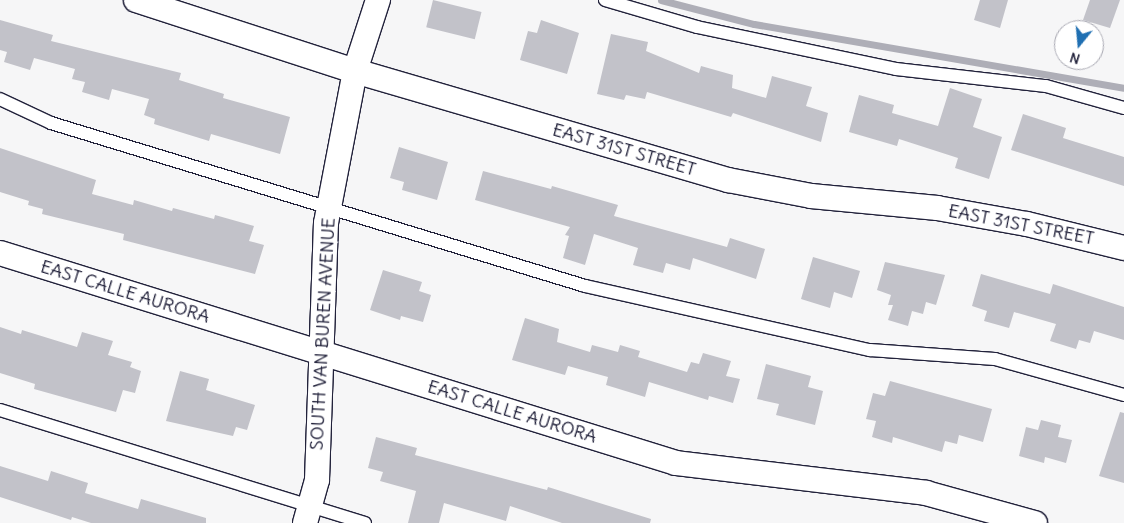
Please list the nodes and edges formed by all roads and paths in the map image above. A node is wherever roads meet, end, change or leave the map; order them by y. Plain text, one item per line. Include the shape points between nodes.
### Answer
1 (136, 0) edge
2 (378, 0) edge
3 (605, 0) edge
4 (355, 71) junction
5 (0, 99) edge
6 (1124, 108) edge
7 (328, 208) junction
8 (1124, 248) edge
9 (0, 252) edge
10 (319, 352) junction
11 (1124, 394) edge
12 (0, 410) edge
13 (308, 515) edge
14 (364, 523) edge
15 (1035, 523) edge

1 - 4 street, EAST 31ST STREET
2 - 4 street, SOUTH VAN BUREN AVENUE
3 - 6 lane via 697,27 896,69 1046,86
4 - 7 street, SOUTH VAN BUREN AVENUE
4 - 8 street, EAST 31ST STREET via 728,180 812,196 937,208 1027,224
5 - 7 lane via 51,123
7 - 10 street, SOUTH VAN BUREN AVENUE
7 - 11 lane via 585,286 870,350 995,359
9 - 10 street, EAST CALLE AURORA
10 - 13 street, SOUTH VAN BUREN AVENUE via 317,480
10 - 15 street, EAST CALLE AURORA via 676,463 926,493
12 - 13 lane
13 - 14 lane

